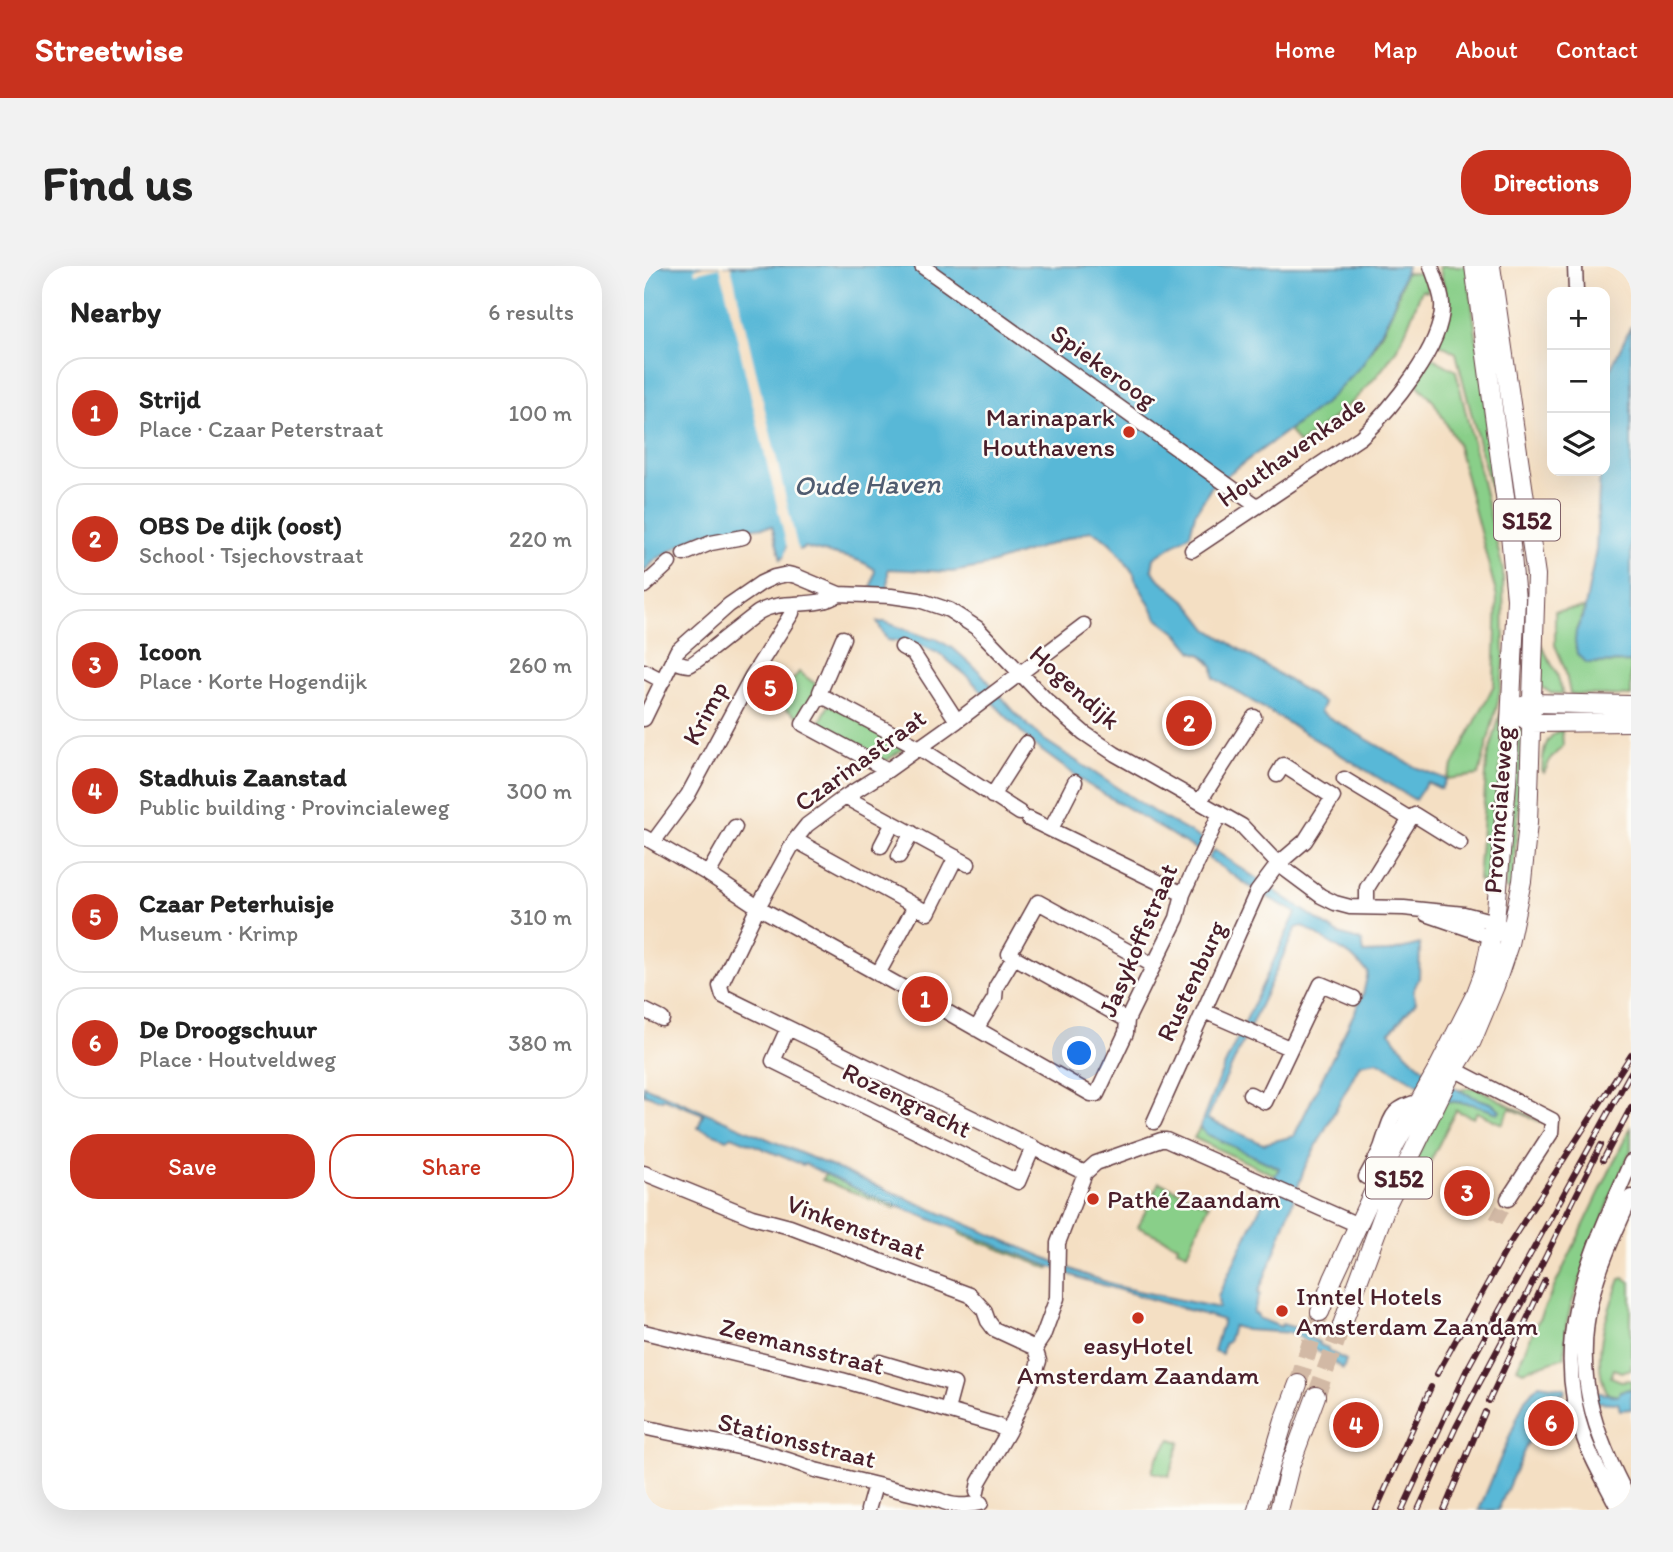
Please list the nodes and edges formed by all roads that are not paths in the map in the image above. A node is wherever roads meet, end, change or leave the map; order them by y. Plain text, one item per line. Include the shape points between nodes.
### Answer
1 (922, 266) edge
2 (1431, 266) edge
3 (1474, 266) edge
4 (1491, 266) edge
5 (1575, 266) edge
6 (1576, 287) edge
7 (1257, 506) junction
8 (743, 537) dead end
9 (1192, 550) dead end
10 (684, 554) dead end
11 (669, 564) dead end
12 (644, 586) edge
13 (839, 594) junction
14 (793, 605) junction
15 (1084, 625) dead end
16 (843, 638) dead end
17 (902, 647) dead end
18 (673, 661) junction
19 (644, 671) edge
20 (1019, 672) junction
21 (663, 681) junction
22 (821, 699) junction
23 (1531, 703) junction
24 (1631, 705) edge
25 (1512, 710) junction
26 (1254, 718) dead end
27 (644, 719) edge
28 (957, 721) junction
29 (1631, 722) edge
30 (1530, 723) junction
31 (1026, 743) dead end
32 (918, 747) junction
33 (888, 770) junction
34 (1277, 775) dead end
35 (1344, 779) dead end
36 (1075, 782) dead end
37 (992, 796) junction
38 (845, 797) junction
39 (1200, 801) junction
40 (1220, 813) junction
41 (1410, 819) junction
42 (893, 823) junction
43 (735, 827) dead end
44 (1051, 829) junction
45 (912, 833) junction
46 (649, 839) edge
47 (795, 840) junction
48 (1460, 843) dead end
49 (881, 846) dead end
50 (900, 856) dead end
51 (1278, 864) junction
52 (708, 874) junction
53 (1183, 894) junction
54 (1367, 905) junction
55 (915, 906) junction
56 (758, 907) junction
57 (1493, 929) junction
58 (1511, 934) junction
59 (1011, 956) junction
60 (1153, 965) junction
61 (878, 974) junction
62 (720, 986) joint
63 (902, 987) dead end
64 (1354, 998) dead end
65 (1204, 1008) junction
66 (644, 1010) edge
67 (947, 1012) dead end
68 (662, 1019) dead end
69 (1127, 1020) junction
70 (788, 1028) junction
71 (976, 1028) junction
72 (1289, 1048) junction
73 (1445, 1071) junction
74 (1250, 1094) dead end
75 (1429, 1097) junction
76 (1154, 1122) dead end
77 (1383, 1144) junction
78 (1033, 1147) junction
79 (1631, 1162) edge
80 (1387, 1164) junction
81 (1086, 1172) junction
82 (644, 1173) edge
83 (1366, 1177) dead end
84 (1631, 1197) edge
85 (1508, 1199) tunnel mouth
86 (1358, 1225) junction
87 (1316, 1312) tunnel mouth
88 (1342, 1325) tunnel mouth
89 (644, 1332) edge
90 (1035, 1349) junction
91 (878, 1362) dead end
92 (1292, 1381) tunnel mouth
93 (1316, 1396) tunnel mouth
94 (1581, 1403) junction
95 (947, 1410) junction
96 (644, 1427) edge
97 (1009, 1432) junction
98 (875, 1485) junction
99 (983, 1502) edge
100 (1631, 1503) edge
101 (868, 1510) edge
102 (1257, 1510) edge
103 (1279, 1510) edge
104 (1619, 1510) edge

1 - 7 street, Spiekeroog
2 - 7 street, Houthavenkade via 1442,303 1441,320 1409,383 1361,437
3 - 25 main road, Provincialeweg / S152 via 1515,575
4 - 23 main road, Provincialeweg / S152 via 1536,575
5 - 6 street
7 - 9 street, Houthavenkade
8 - 10 street
11 - 12 street
13 - 14 street
13 - 18 street, Hogendijk via 796,576 774,577 729,605 677,651
13 - 20 street, Hogendijk via 919,600 949,610 977,628
14 - 18 street via 762,610 691,665
14 - 46 street, Krimp via 688,795
15 - 20 street
16 - 22 street
17 - 28 street via 914,653
18 - 21 street, Hogendijk
19 - 21 street
20 - 28 street, Czarinastraat
20 - 39 street, Hogendijk via 1084,733
21 - 27 street, Hogendijk
22 - 32 street
22 - 33 street via 803,723
23 - 24 main road
23 - 25 main road
23 - 30 main road, Provincialeweg / S152
25 - 30 main road
25 - 57 main road, Provincialeweg / S152
26 - 39 street
28 - 32 street, Czarinastraat
29 - 30 main road
30 - 58 main road, Provincialeweg / S152 via 1528,823
31 - 37 street
32 - 33 street, Czarinastraat
32 - 37 street
33 - 38 street, Czarinastraat
34 - 51 street, Rustenburg via 1283,765 1333,797 1304,841
35 - 41 street
36 - 44 street
37 - 44 street
38 - 42 street
38 - 47 street, Czarinastraat via 807,825
39 - 40 street, Hogendijk
40 - 51 street, Hogendijk via 1242,826
40 - 53 street, Jasykoffstraat
41 - 48 street via 1415,815
41 - 54 street via 1367,888
42 - 45 street
42 - 49 street
43 - 52 street
44 - 53 street
45 - 50 street
45 - 55 street via 962,861 928,913
46 - 52 street
47 - 55 street
47 - 56 street, Czarinastraat
51 - 54 street, Hogendijk via 1335,903
51 - 65 street, Rustenburg via 1257,892
52 - 56 street
53 - 60 street, Jasykoffstraat via 1177,918
54 - 57 street, Hogendijk via 1450,912
55 - 61 street
56 - 61 street
56 - 62 street, Czarinastraat
57 - 58 street, Hogendijk
57 - 73 main road, Provincialeweg / S152 via 1484,972
58 - 73 main road, Provincialeweg / S152 via 1472,1041
59 - 60 street via 1038,902
59 - 69 street
59 - 71 street via 995,998
60 - 69 street, Jasykoffstraat
61 - 63 street
62 - 70 street, Rozengracht via 723,996
64 - 72 street via 1321,984
65 - 72 street
65 - 76 street, Rustenburg
66 - 68 street
67 - 71 street
69 - 71 street, Jasykoffstraat via 1126,1033 1097,1094
70 - 78 street, Rozengracht
70 - 78 street, Rozengracht via 773,1061 1018,1182
72 - 74 street via 1265,1102
73 - 75 main road, Provincialeweg / S152
73 - 85 street via 1552,1120 1549,1136
75 - 77 street via 1405,1105 1390,1117
75 - 80 main road, Provincialeweg / S152
75 - 88 main road, Provincialeweg / S152
77 - 80 street
77 - 83 street
78 - 81 street, Rozengracht
79 - 94 street via 1578,1294 1570,1380
80 - 86 main road, Provincialeweg / S152
81 - 86 street via 1096,1163 1161,1140 1173,1142
81 - 90 street via 1058,1243 1057,1298
82 - 90 street, Vinkenstraat via 970,1295 995,1329
84 - 94 street via 1593,1291
86 - 87 main road, Provincialeweg / S152
89 - 95 street, Zeemansstraat
90 - 97 street via 1039,1362
91 - 95 street, Zeemansstraat via 954,1384
92 - 102 main road
93 - 103 main road
94 - 100 street
94 - 104 street via 1584,1438
95 - 97 street, Zeemansstraat
96 - 98 street, Stationsstraat via 736,1446
97 - 99 street via 979,1482
98 - 99 street, Stationsstraat via 939,1500
98 - 101 street

